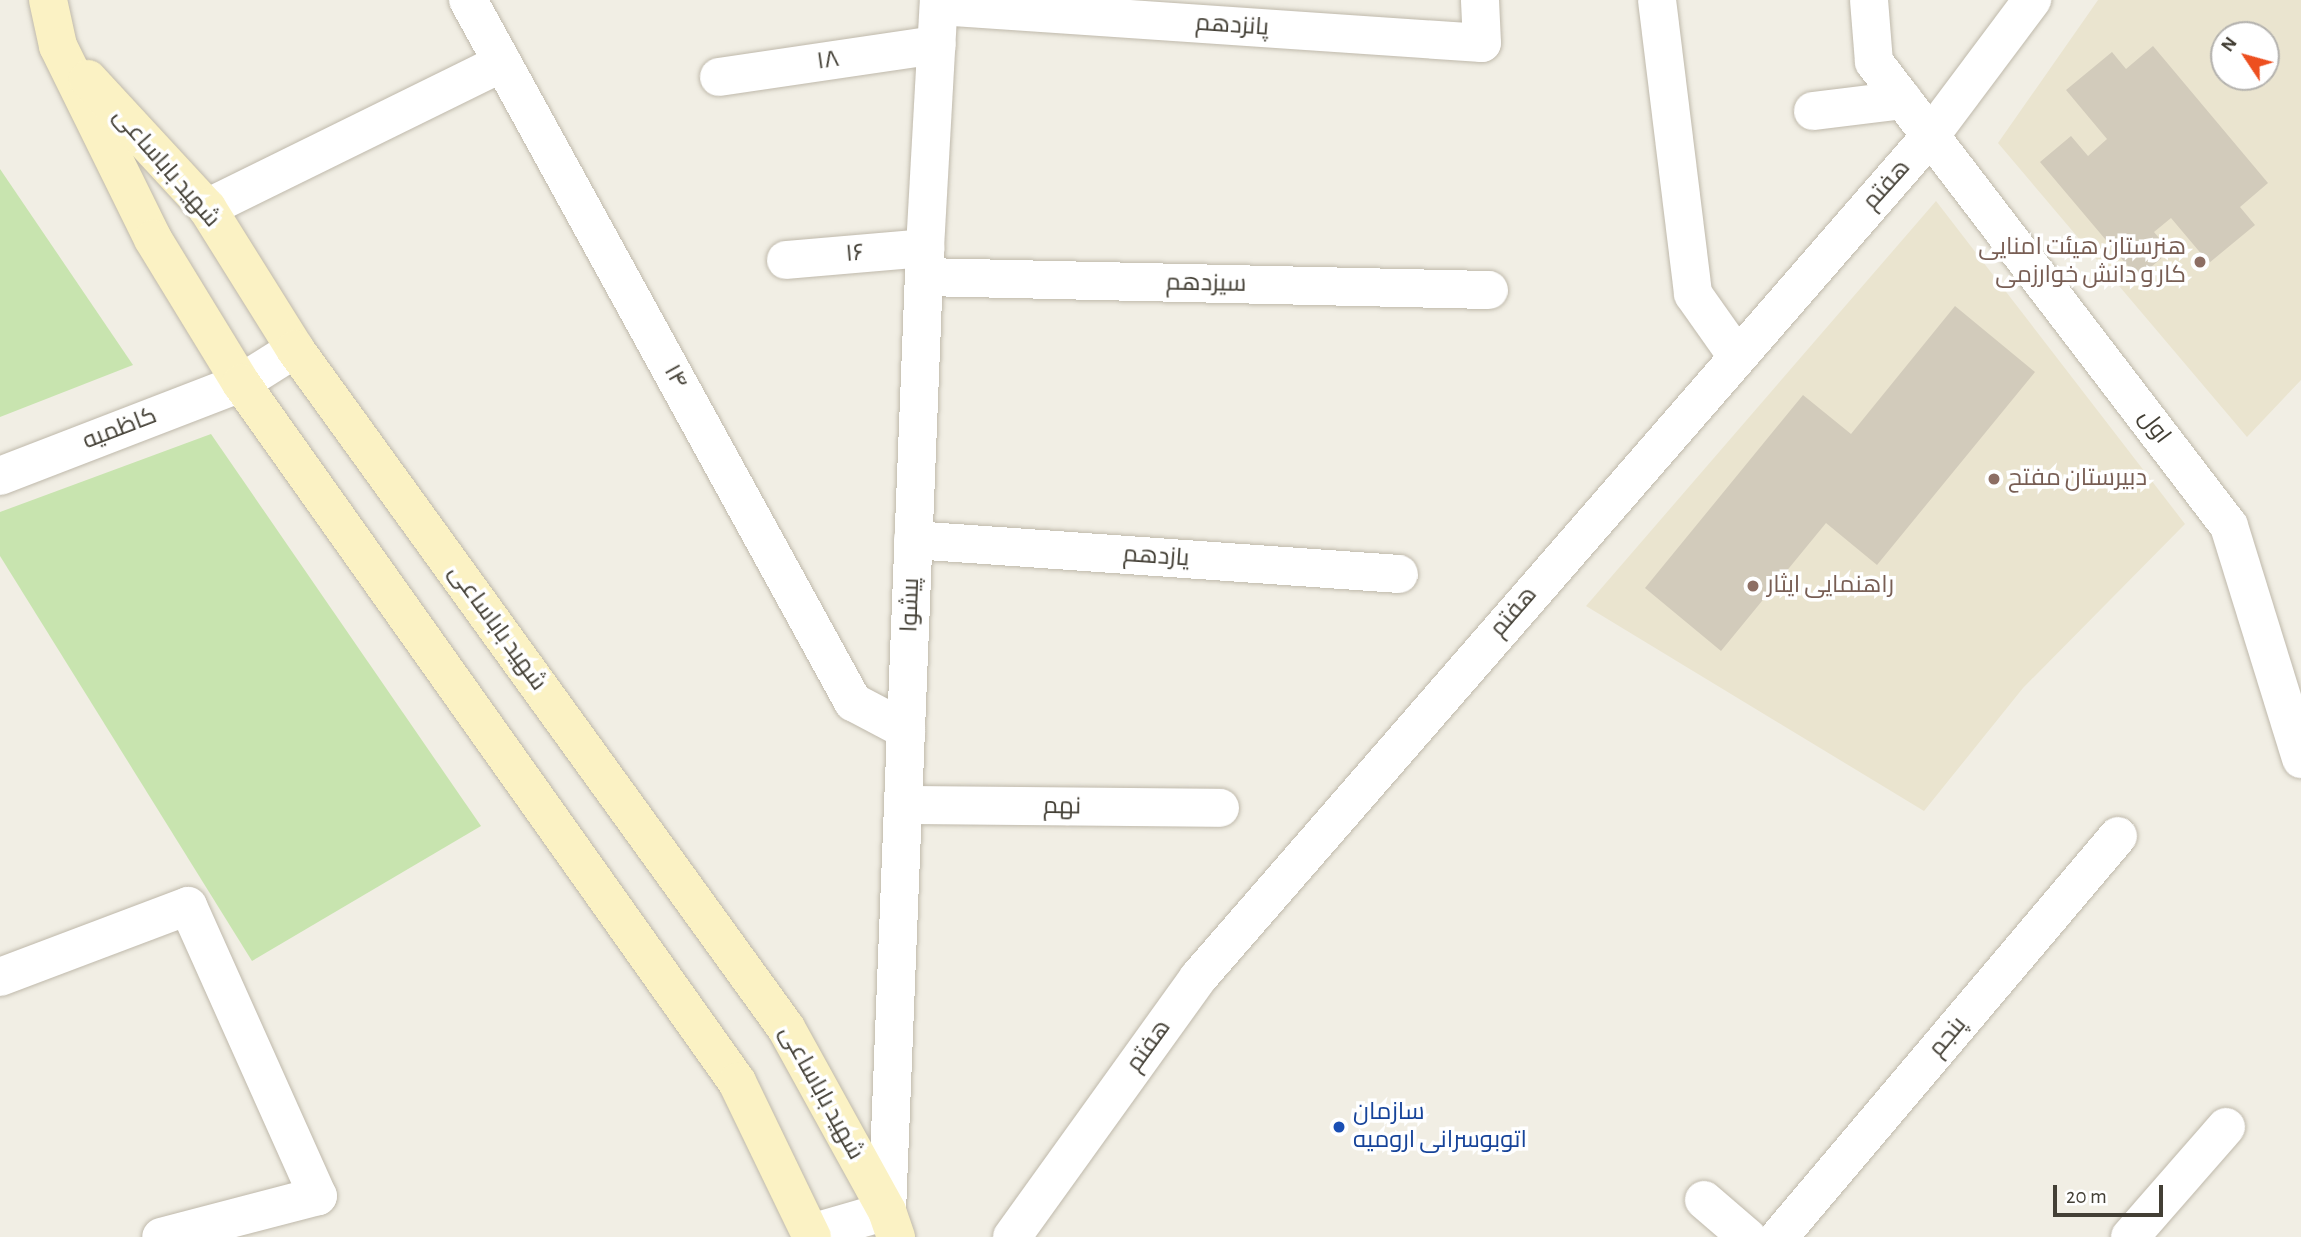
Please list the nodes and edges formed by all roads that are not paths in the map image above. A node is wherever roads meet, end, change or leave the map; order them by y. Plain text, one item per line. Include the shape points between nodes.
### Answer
1 (47, 0) edge
2 (468, 0) edge
3 (1480, 0) edge
4 (1657, 0) edge
5 (1870, 0) edge
6 (2032, 0) edge
7 (939, 3) edge
8 (937, 45) junction
9 (58, 46) junction
10 (502, 63) junction
11 (719, 77) dead end
12 (1903, 100) junction
13 (1813, 111) dead end
14 (1931, 135) junction
15 (207, 208) junction
16 (786, 260) dead end
17 (924, 262) junction
18 (1489, 290) dead end
19 (295, 349) junction
20 (1736, 355) junction
21 (241, 383) junction
22 (0, 476) edge
23 (913, 540) junction
24 (1399, 574) dead end
25 (906, 730) junction
26 (2301, 759) edge
27 (905, 805) junction
28 (1220, 808) dead end
29 (2118, 836) dead end
30 (0, 977) edge
31 (2226, 1127) dead end
32 (1704, 1200) dead end
33 (891, 1224) edge
34 (812, 1235) edge
35 (161, 1237) edge
36 (1012, 1237) edge
37 (1747, 1237) edge
38 (1779, 1237) edge
39 (2130, 1237) edge

1 - 9 main road, شهید باباساعی
2 - 10 street, ۱۴
3 - 7 street, پانزدهم via 1482,43
4 - 20 street via 1693,294
5 - 12 street, اول via 1874,62
6 - 14 street, هفتم
7 - 8 street, پیشوا
8 - 11 street, ۱۸
8 - 17 street, پیشوا
9 - 15 main road, شهید باباساعی
9 - 21 main road, شهید باباساعی via 153,239
10 - 15 street
10 - 25 street, ۱۴ via 853,702
12 - 13 street
12 - 14 street, اول
14 - 20 street, هفتم
14 - 26 street, اول via 2229,526
15 - 19 main road, شهید باباساعی
16 - 17 street, ۱۶
17 - 18 street, سیزدهم
17 - 23 street, پیشوا
19 - 21 street, کاظمیه
19 - 33 main road, شهید باباساعی via 786,1028
20 - 36 street, هفتم via 1198,978
21 - 22 street, کاظمیه
21 - 34 main road, شهید باباساعی via 737,1083
23 - 24 street, یازدهم
23 - 25 street, پیشوا
25 - 27 street, پیشوا
27 - 28 street, نهم
27 - 33 street, پیشوا
29 - 38 street, پنجم
30 - 35 street via 188,906 318,1196
31 - 39 street
32 - 37 street
33 - 34 street

